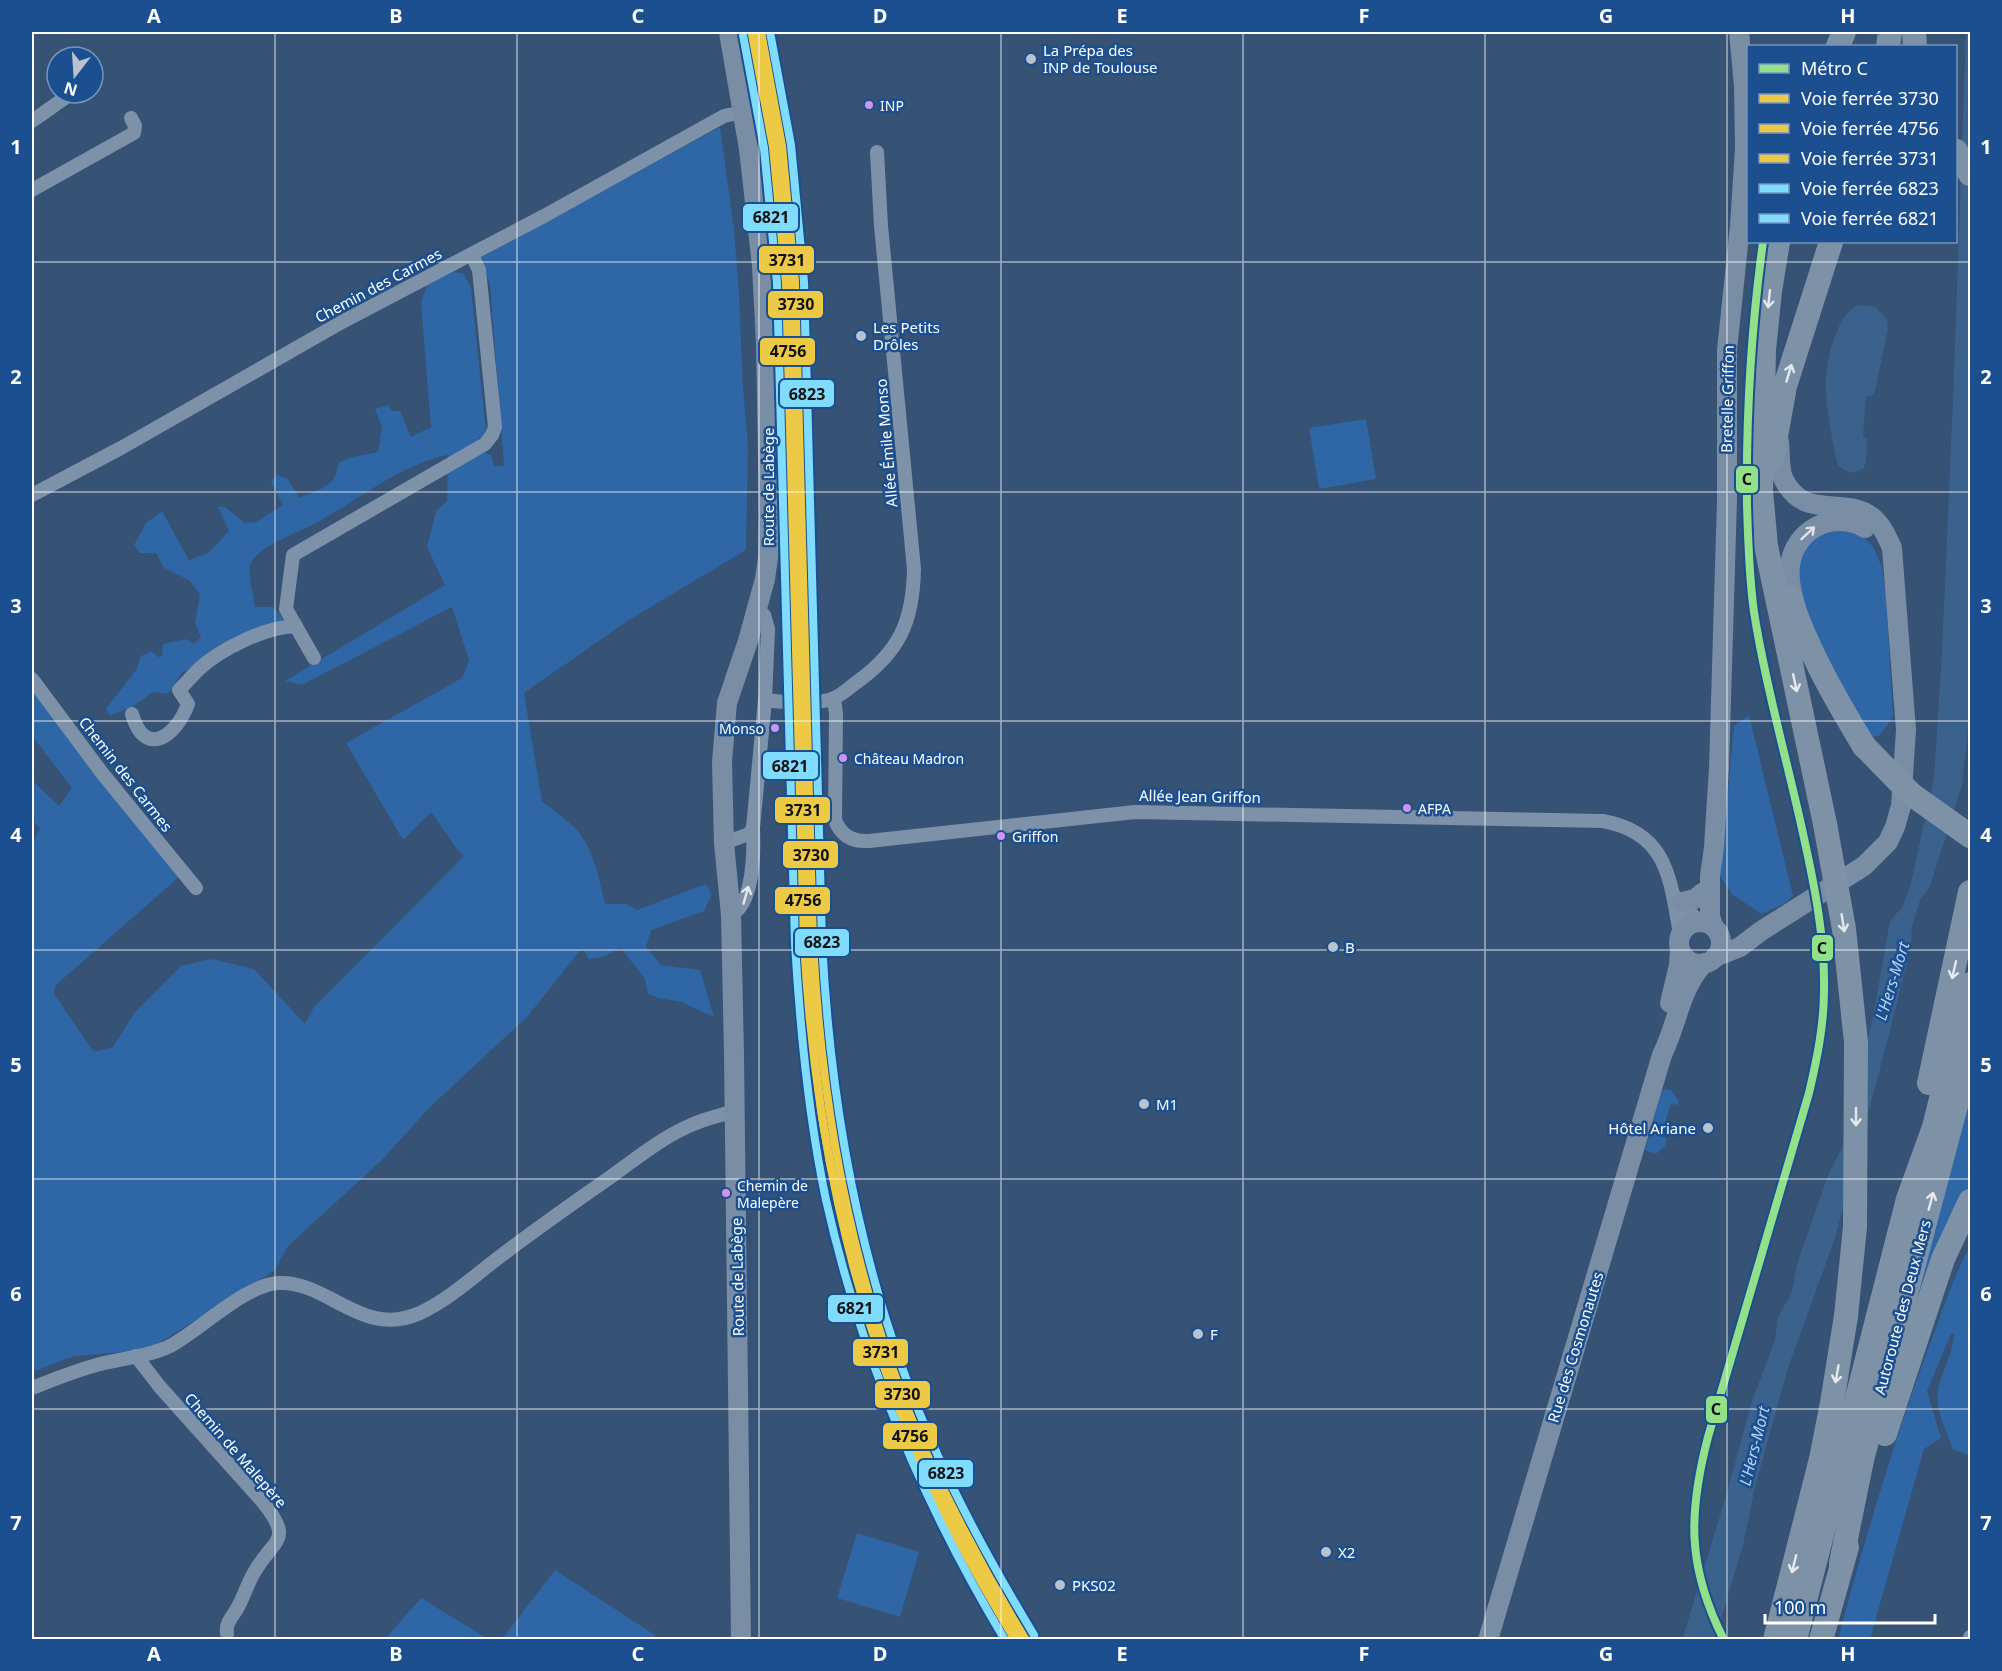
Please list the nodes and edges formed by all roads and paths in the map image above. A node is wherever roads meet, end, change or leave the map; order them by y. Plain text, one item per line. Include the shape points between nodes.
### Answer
1 (729, 32) edge
2 (1739, 32) edge
3 (55, 105) edge
4 (743, 112) junction
5 (131, 117) dead end
6 (32, 121) edge
7 (877, 152) dead end
8 (1957, 153) edge
9 (1971, 174) edge
10 (32, 190) edge
11 (1778, 243) edge
12 (1831, 243) edge
13 (472, 255) junction
14 (1778, 431) junction
15 (32, 495) edge
16 (1896, 583) junction
17 (1775, 585) junction
18 (757, 611) junction
19 (296, 626) junction
20 (1800, 626) junction
21 (314, 658) dead end
22 (32, 679) edge
23 (765, 699) junction
24 (834, 699) junction
25 (132, 714) dead end
26 (1864, 746) junction
27 (753, 828) junction
28 (1971, 836) edge
29 (724, 843) junction
30 (1706, 884) junction
31 (196, 888) dead end
32 (1971, 892) edge
33 (731, 915) junction
34 (1692, 922) junction
35 (1761, 931) junction
36 (1709, 960) junction
37 (1971, 984) edge
38 (1971, 1053) edge
39 (1662, 1055) junction
40 (735, 1111) junction
41 (1908, 1199) junction
42 (1971, 1201) edge
43 (1971, 1231) edge
44 (136, 1356) junction
45 (1905, 1375) junction
46 (32, 1388) edge
47 (1841, 1563) junction
48 (227, 1634) dead end
49 (741, 1640) edge
50 (1488, 1640) edge
51 (1775, 1640) edge
52 (1795, 1640) edge
53 (1821, 1640) edge

1 - 4 main road, Route de Labège
2 - 30 main road, Bretelle Griffon via 1745,148 1727,350 1719,768 1714,847
3 - 6 street
4 - 13 street, Chemin des Carmes via 723,116
4 - 18 main road, Route de Labège via 754,185 766,343 768,558
5 - 10 street via 134,133
7 - 24 street, Allée Émile Monso via 914,591 910,614 895,647 869,674
8 - 9 highway
11 -> 17 highway via 1764,350 1761,491 1766,546
14 -> 12 highway via 1785,386
13 - 15 street, Chemin des Carmes via 373,305
13 - 19 street via 479,270 485,311 495,427 492,435 485,444 293,555 286,609
14 - 16 main road via 1782,476 1790,488 1811,505 1858,510 1873,518 1892,548
14 - 20 highway via 1770,493 1777,552
20 -> 16 main road via 1789,577 1790,563 1806,533 1819,524 1836,520 1855,522 1873,533 1884,549
16 - 35 main road via 1906,730 1901,806 1895,827 1879,854 1864,866
17 - 26 highway via 1833,704
17 -> 51 highway, bridge via 1844,929 1856,1042 1855,1227 1846,1316 1821,1459
18 - 23 street via 764,615 768,629
18 - 29 main road, Route de Labège via 727,703 722,762
19 - 21 street
19 - 25 street via 284,626 237,643 200,668 180,690 188,704 183,718 161,740 146,736
20 - 26 highway
22 - 31 street, Chemin des Carmes
23 - 24 street
23 - 27 street
24 - 34 street, Allée Jean Griffon via 835,820 840,831 856,840 1135,812 1603,821 1628,827 1646,838 1662,859
26 - 28 highway, bridge via 1911,794
27 - 29 street via 749,834
33 -> 27 street via 739,911 748,892
29 - 33 main road, Route de Labège
30 - 34 main road via 1695,899
30 - 34 main road, Bretelle Griffon via 1710,916
32 -> 41 highway via 1920,1122
33 - 40 main road, Route de Labège
34 - 35 main road via 1738,935
34 - 36 main road via 1721,940 1718,952
34 - 36 main road via 1687,959
34 - 39 main road, Rue des Cosmonautes via 1661,1038
35 - 36 main road via 1740,947
36 - 39 main road, Rue des Cosmonautes via 1690,978
37 - 41 highway via 1934,1127
47 -> 38 highway, Autoroute des Deux Mers via 1862,1460
39 - 50 main road, Rue des Cosmonautes
40 - 44 street via 695,1123 656,1145 418,1314 372,1317 301,1286 276,1283 245,1296 171,1345
40 - 49 main road, Route de Labège
41 - 52 highway
42 - 45 highway via 1925,1306
43 - 45 highway via 1953,1263
44 - 46 street via 83,1369
44 - 48 street, Chemin de Malepère via 274,1515 279,1528 280,1536 256,1569 228,1623
45 - 47 highway
47 - 53 highway

